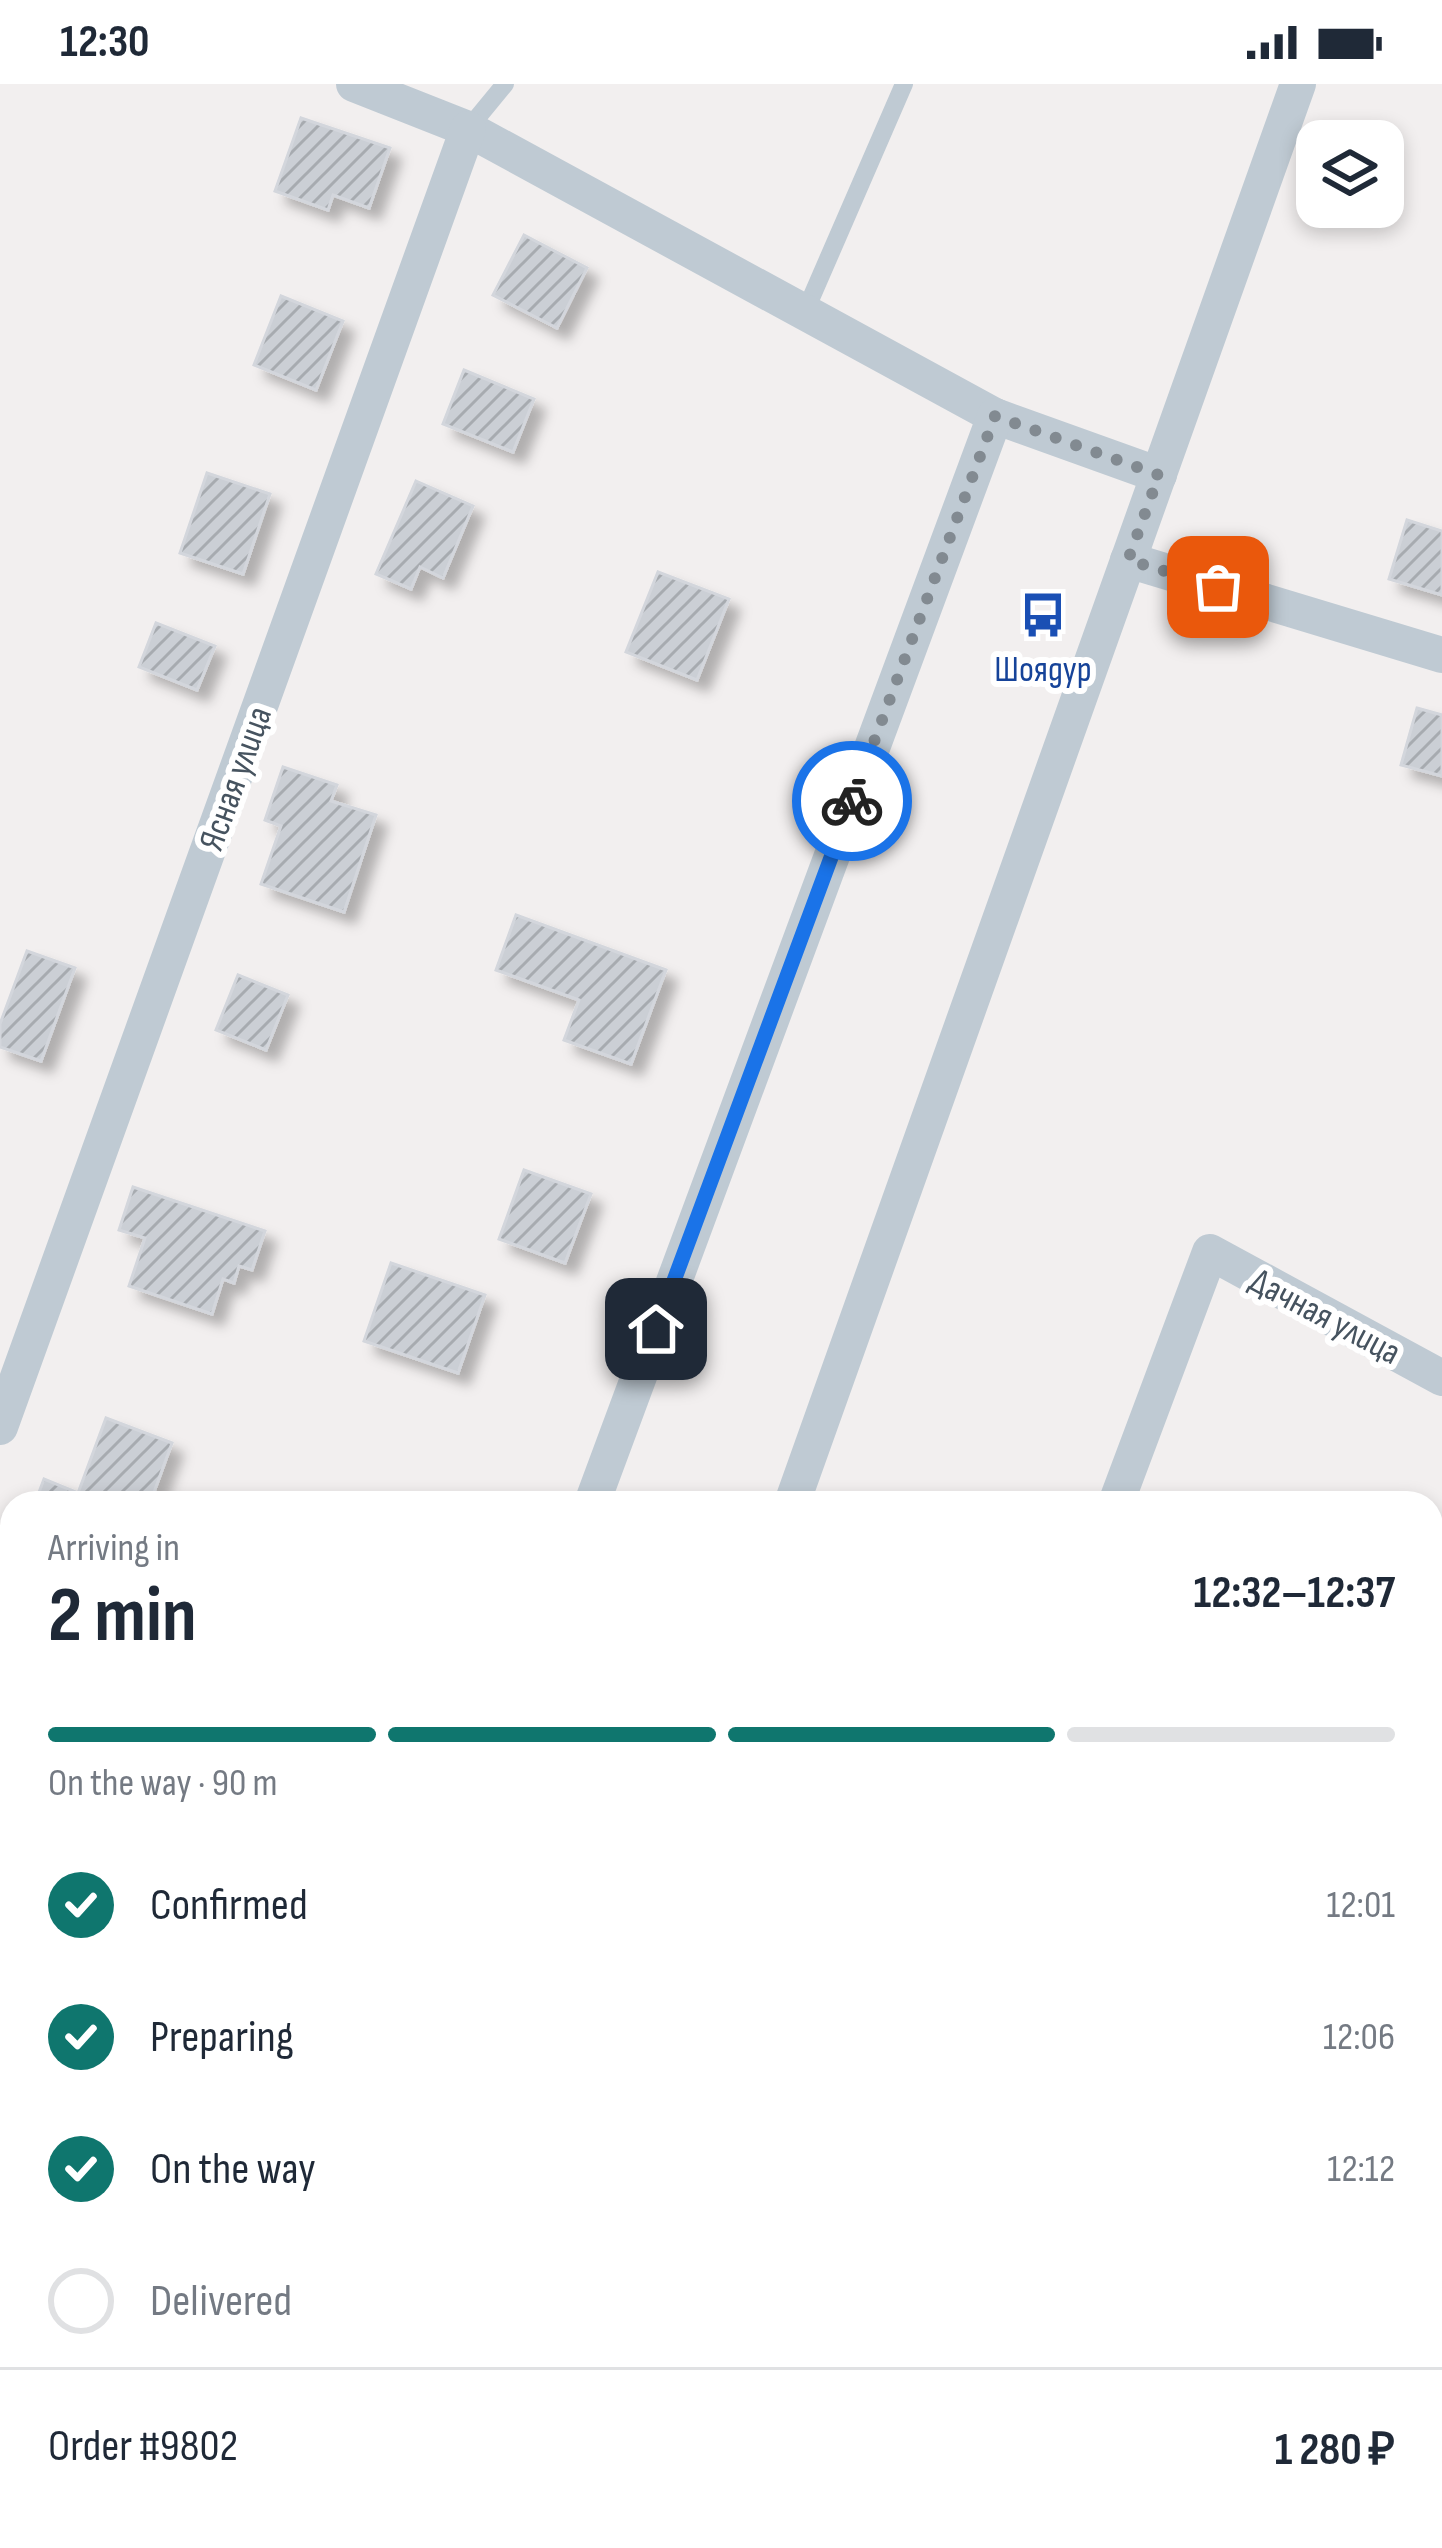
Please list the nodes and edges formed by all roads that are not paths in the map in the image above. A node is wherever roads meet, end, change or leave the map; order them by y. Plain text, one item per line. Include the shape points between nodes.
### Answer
1 (354, 84) edge
2 (505, 84) edge
3 (904, 84) edge
4 (1298, 84) edge
5 (468, 129) junction
6 (805, 312) junction
7 (995, 416) junction
8 (1159, 475) junction
9 (1128, 560) junction
10 (1442, 655) edge
11 (1442, 1378) edge
12 (0, 1427) edge
13 (596, 1491) edge
14 (796, 1491) edge
15 (1121, 1491) edge

1 - 5 street
2 - 5 lane
3 - 6 lane
4 - 8 street
5 - 6 street
5 - 12 street, Ясная улица
6 - 7 street
7 - 8 street
7 - 13 street
8 - 9 street
9 - 10 street
9 - 14 street
11 - 15 street, Дачная улица via 1210,1252

